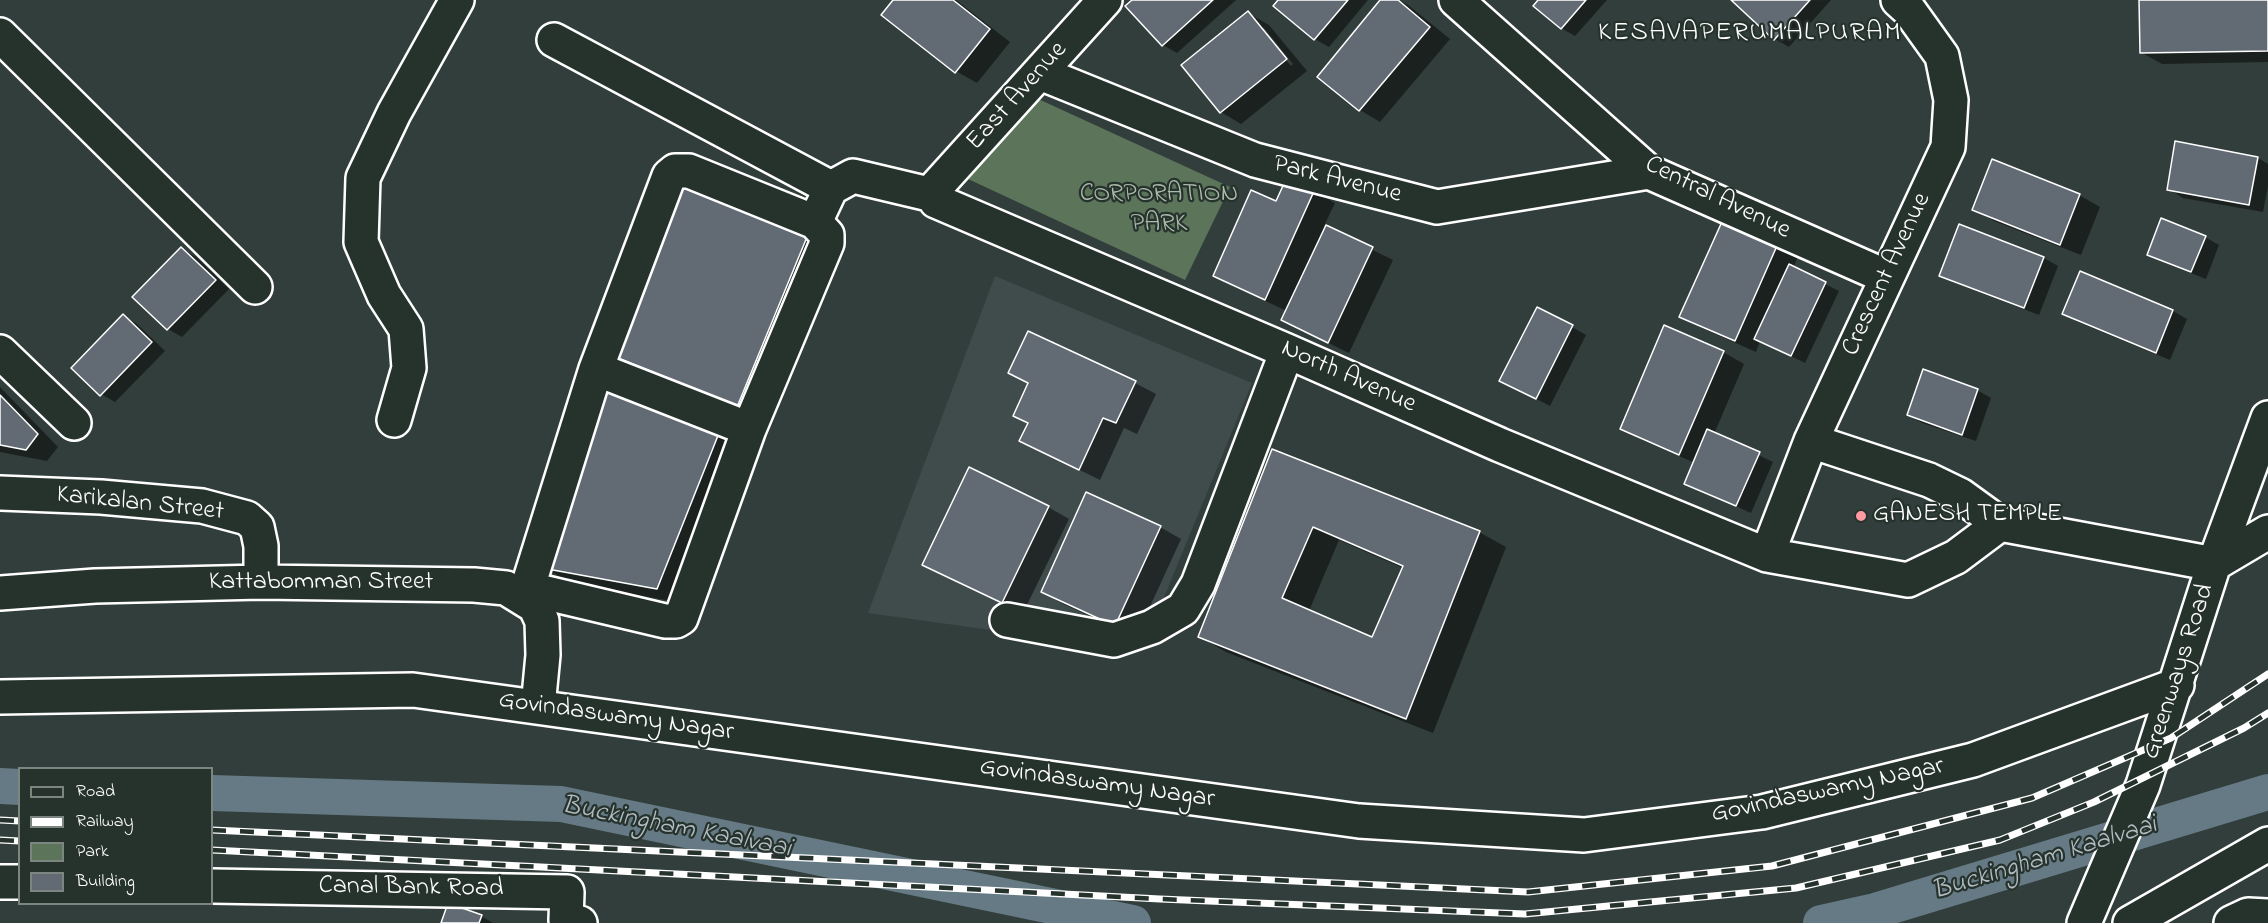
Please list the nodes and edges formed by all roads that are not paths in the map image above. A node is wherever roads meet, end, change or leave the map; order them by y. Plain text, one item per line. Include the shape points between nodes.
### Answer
1 (458, 0) edge
2 (1105, 0) edge
3 (1456, 0) edge
4 (1898, 0) edge
5 (0, 35) edge
6 (554, 40) dead end
7 (1040, 73) junction
8 (1649, 172) junction
9 (831, 188) junction
10 (933, 195) junction
11 (815, 222) junction
12 (1887, 277) junction
13 (255, 287) dead end
14 (1287, 351) junction
15 (0, 352) edge
16 (596, 369) junction
17 (2268, 418) edge
18 (394, 420) dead end
19 (74, 423) dead end
20 (749, 429) junction
21 (1811, 441) junction
22 (0, 493) edge
23 (2000, 524) junction
24 (2268, 532) edge
25 (1767, 555) junction
26 (2214, 564) junction
27 (261, 582) junction
28 (0, 593) edge
29 (1007, 620) dead end
30 (2177, 685) junction
31 (0, 697) edge
32 (538, 707) junction
33 (2268, 844) edge
34 (0, 882) edge
35 (18, 882) edge
36 (213, 886) edge
37 (2087, 915) edge
38 (2268, 915) edge
39 (580, 923) edge
40 (2130, 923) edge
41 (2231, 923) edge

1 - 18 street via 394,113 363,178 361,242 384,295 406,329 409,368
2 - 7 street, East Avenue
3 - 8 street, Central Avenue
4 - 12 street, Crescent Avenue via 1942,56 1951,100 1948,147
5 - 13 street
6 - 9 street
7 - 8 street, Park Avenue via 1255,160 1437,207
7 - 10 street, East Avenue via 935,188
8 - 12 street, Central Avenue
9 - 10 street, North Avenue via 853,176
9 - 11 street
10 - 14 street, North Avenue via 936,201
11 - 16 street via 689,171 675,171 664,184
11 - 20 street via 827,235 827,243
12 - 21 street, Crescent Avenue
14 - 25 street, North Avenue via 1500,445
14 - 29 street via 1198,584 1184,609 1152,627 1114,640
15 - 19 street
16 - 20 street
16 - 20 street via 530,580 534,590 665,621 681,618
17 - 26 street, Greenways Road
21 - 23 street via 1929,480 1960,495
21 - 25 street, Crescent Avenue
22 - 27 street, Karikalan Street via 202,506 247,518 257,527
23 - 25 street, North Avenue via 1956,557 1908,580
23 - 26 street
24 - 26 street
26 - 30 street, Greenways Road
27 - 28 street, Kattabomman Street
27 - 32 street, Kattabomman Street via 506,588 535,606 542,621
30 - 32 street, Govindaswamy Nagar via 1962,763 1762,812 1584,835 1359,821
30 - 37 street, Greenways Road via 2143,785
31 - 32 street, Govindaswamy Nagar via 413,690
33 - 40 street
34 - 35 street
36 - 39 street, Canal Bank Road via 567,892 566,920
38 - 41 street via 2248,915

